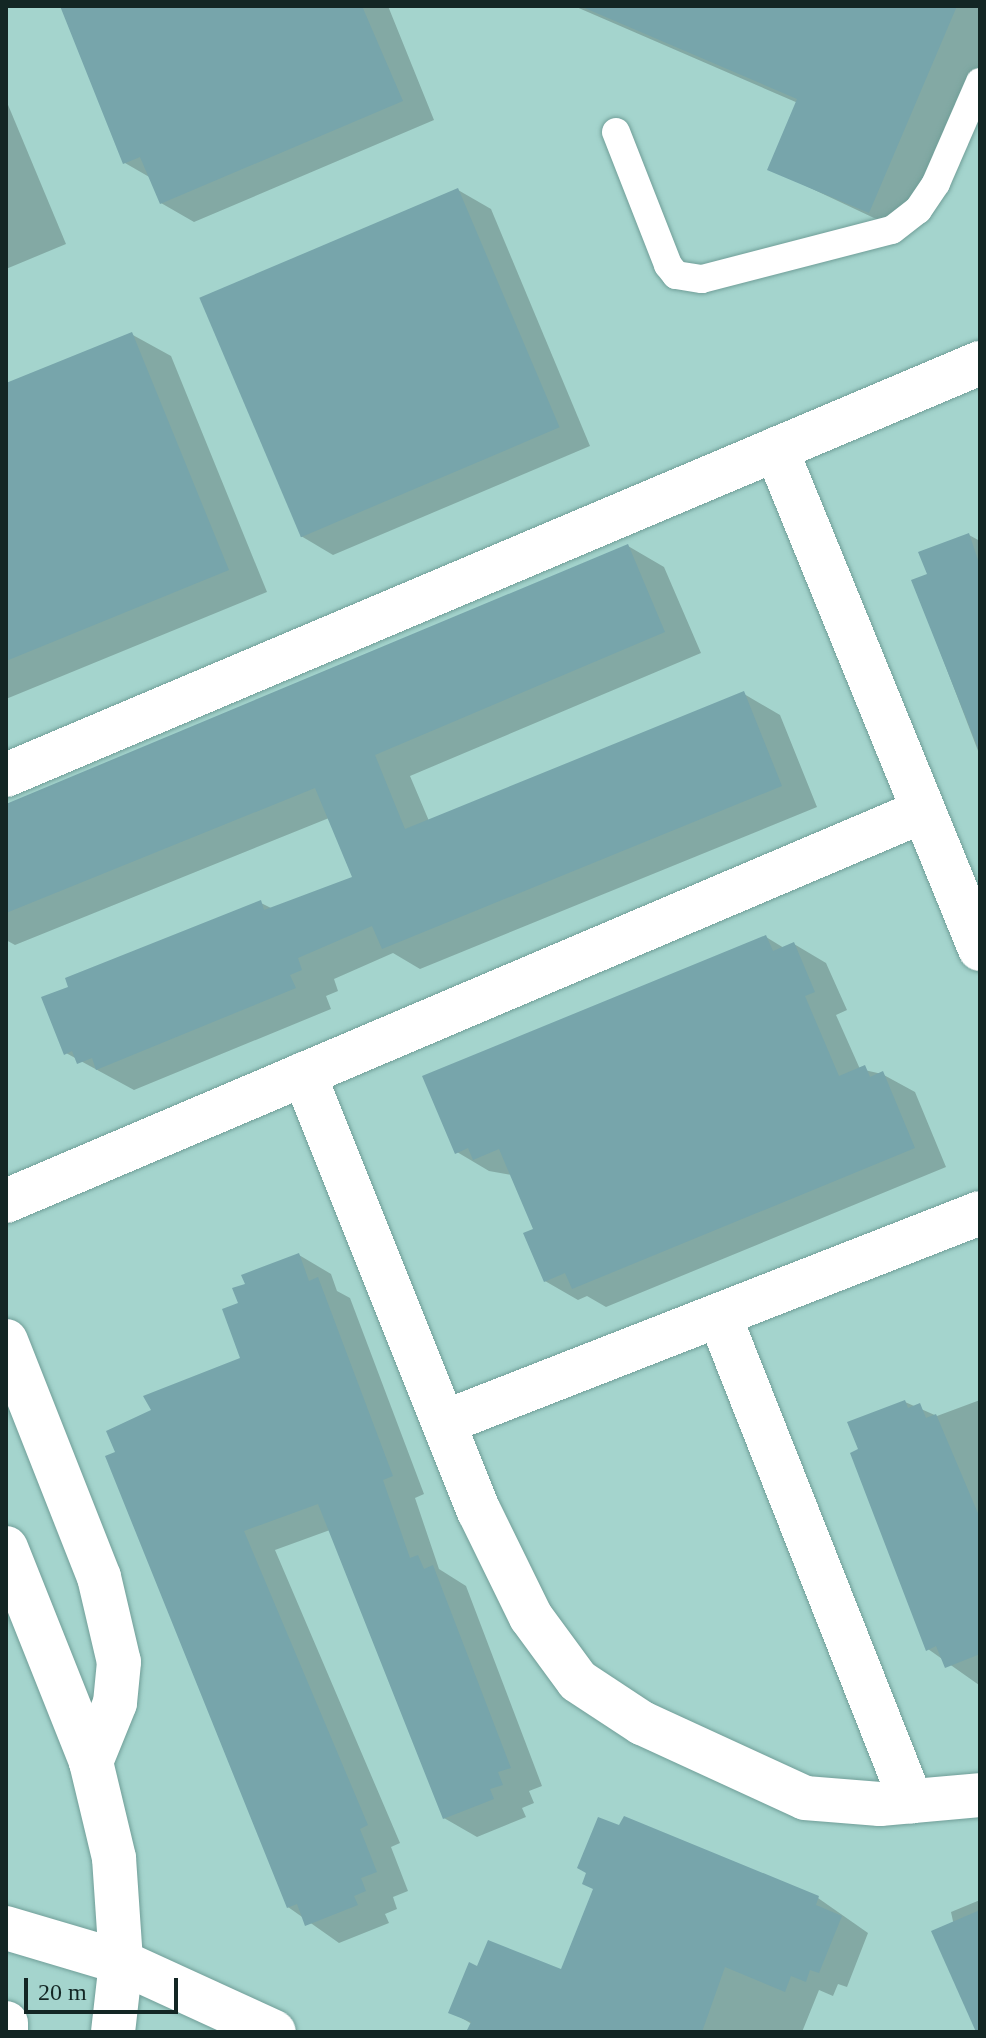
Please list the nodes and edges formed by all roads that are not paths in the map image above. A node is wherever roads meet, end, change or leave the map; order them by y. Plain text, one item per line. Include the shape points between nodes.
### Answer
1 (980, 82) edge
2 (616, 132) dead end
3 (980, 363) edge
4 (776, 449) junction
5 (6, 775) edge
6 (923, 811) junction
7 (980, 949) edge
8 (304, 1074) junction
9 (6, 1201) edge
10 (980, 1213) edge
11 (719, 1315) junction
12 (6, 1341) edge
13 (445, 1422) junction
14 (6, 1548) edge
15 (91, 1762) junction
16 (980, 1795) edge
17 (911, 1801) junction
18 (6, 1928) edge
19 (121, 1962) junction
20 (6, 2023) edge
21 (6, 2032) edge
22 (113, 2032) edge
23 (274, 2032) edge

1 - 2 lane via 936,183 918,210 892,230 702,279 676,275 668,265
3 - 4 street
4 - 5 street
4 - 6 street
6 - 7 street
6 - 8 street
8 - 9 street
8 - 13 street
10 - 11 street
11 - 13 street
11 - 17 street
12 - 15 street via 99,1577 119,1662 115,1703
13 - 17 street via 511,1581 551,1650 578,1681 642,1723 805,1798
14 - 15 street
15 - 19 street via 114,1858
16 - 17 street
18 - 19 street
19 - 22 street
19 - 23 street
20 - 21 street

